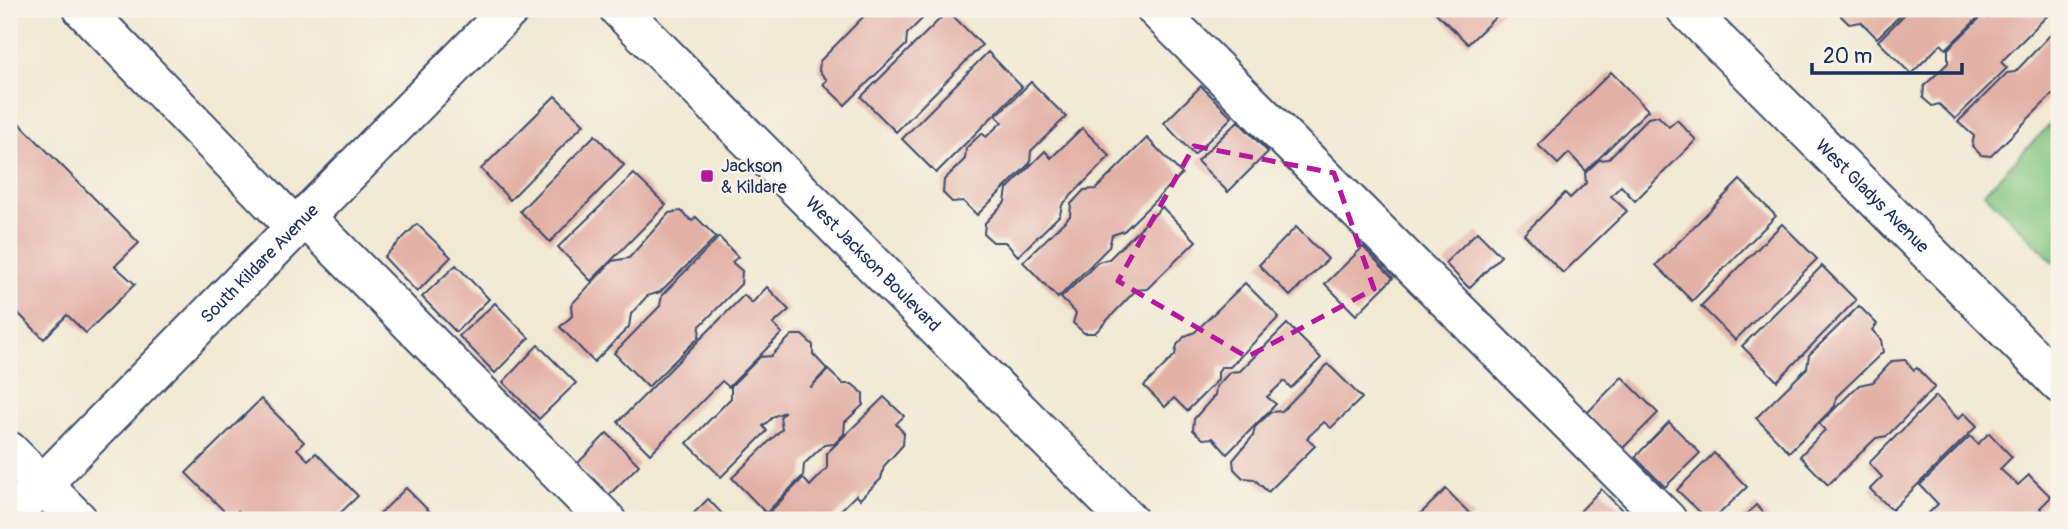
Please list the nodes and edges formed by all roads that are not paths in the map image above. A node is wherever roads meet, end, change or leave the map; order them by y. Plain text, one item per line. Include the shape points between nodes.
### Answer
1 (83, 9) edge
2 (510, 9) edge
3 (619, 9) edge
4 (1156, 9) edge
5 (1686, 9) edge
6 (300, 222) junction
7 (2059, 383) edge
8 (9, 451) edge
9 (42, 484) junction
10 (9, 518) edge
11 (78, 520) edge
12 (606, 520) edge
13 (1128, 520) edge
14 (1668, 520) edge

1 - 6 street
2 - 6 street, South Kildare Avenue
3 - 13 street, West Jackson Boulevard
4 - 14 street
5 - 7 street, West Gladys Avenue
6 - 9 street, South Kildare Avenue
6 - 12 street
8 - 9 street
9 - 10 street, South Kildare Avenue
9 - 11 street

